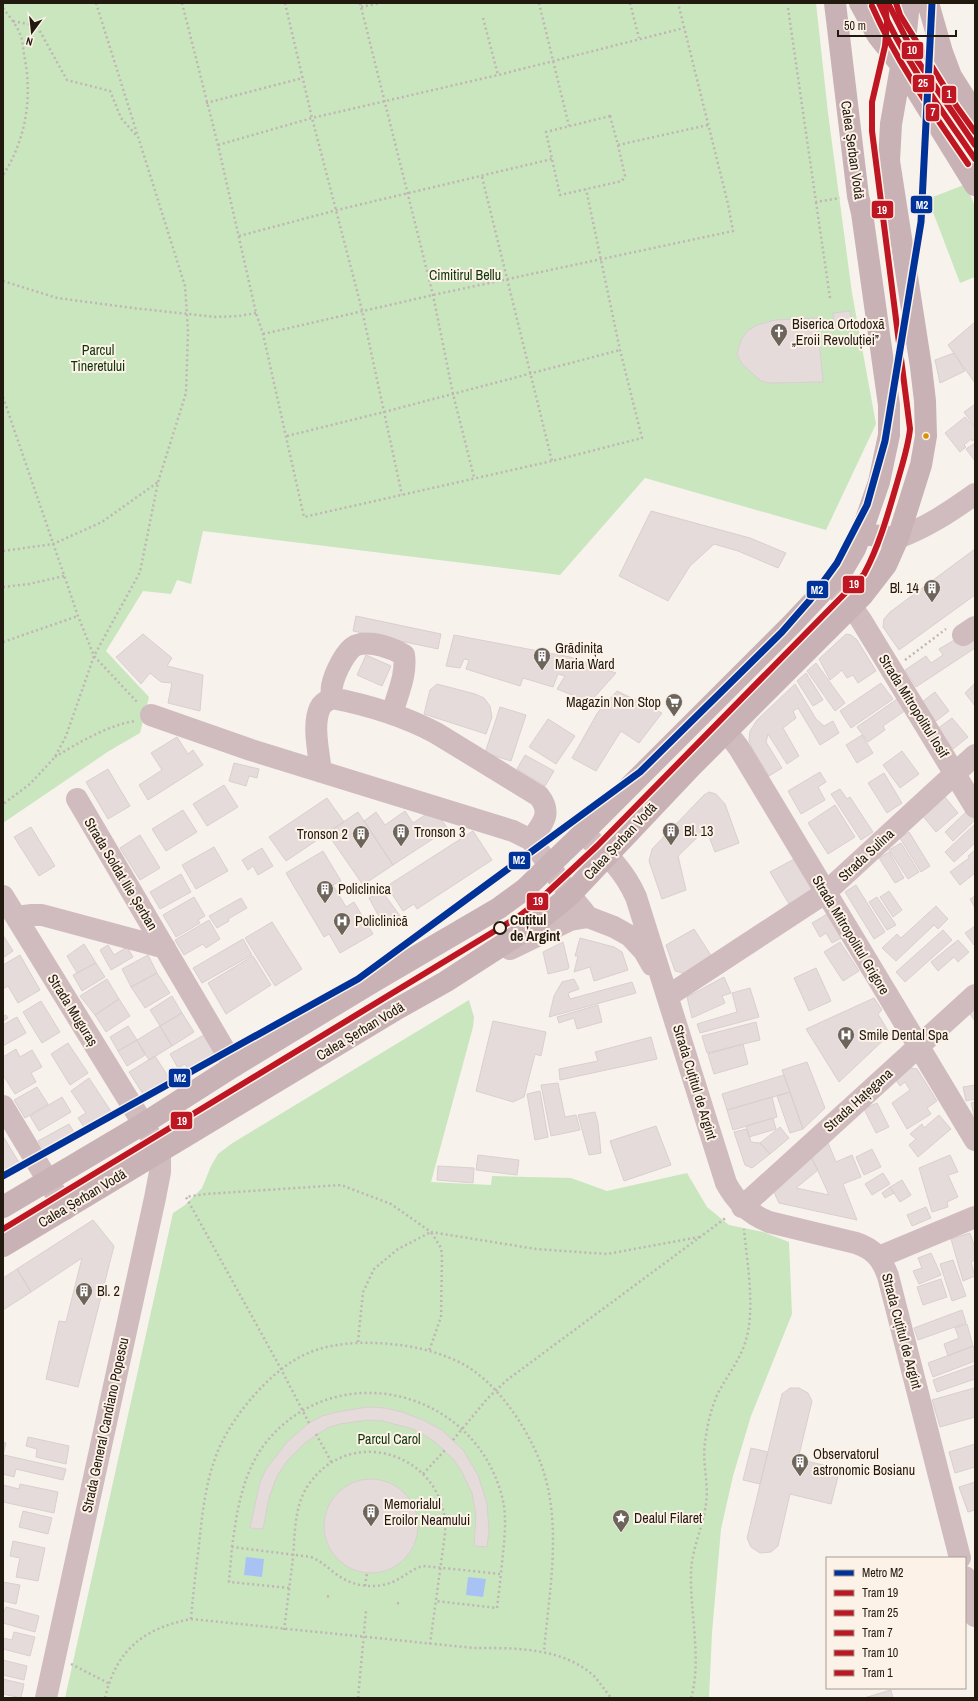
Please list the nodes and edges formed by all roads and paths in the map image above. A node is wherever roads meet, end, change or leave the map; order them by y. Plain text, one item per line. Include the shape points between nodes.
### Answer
1 (96, 3) edge
2 (182, 3) edge
3 (285, 3) edge
4 (360, 3) edge
5 (380, 3) edge
6 (539, 3) edge
7 (630, 3) edge
8 (678, 3) edge
9 (835, 3) edge
10 (860, 3) edge
11 (909, 3) edge
12 (928, 3) edge
13 (361, 7) junction
14 (3, 8) edge
15 (788, 8) dead end
16 (483, 18) dead end
17 (13, 21) junction
18 (684, 28) junction
19 (639, 38) junction
20 (553, 61) junction
21 (901, 65) junction
22 (498, 75) junction
23 (303, 78) junction
24 (386, 102) junction
25 (206, 103) junction
26 (975, 114) edge
27 (312, 118) junction
28 (708, 125) junction
29 (569, 126) junction
30 (138, 137) junction
31 (218, 145) junction
32 (618, 145) junction
33 (552, 159) junction
34 (3, 175) edge
35 (482, 177) junction
36 (975, 184) edge
37 (586, 189) junction
38 (407, 194) junction
39 (858, 196) junction
40 (816, 202) junction
41 (337, 210) junction
42 (238, 236) junction
43 (601, 259) junction
44 (508, 279) junction
45 (3, 281) edge
46 (432, 295) junction
47 (830, 298) dead end
48 (362, 310) junction
49 (187, 313) junction
50 (256, 313) junction
51 (263, 334) junction
52 (620, 350) junction
53 (530, 372) junction
54 (453, 394) junction
55 (3, 397) edge
56 (384, 412) junction
57 (287, 436) junction
58 (552, 461) junction
59 (474, 478) junction
60 (158, 482) junction
61 (975, 494) edge
62 (402, 496) junction
63 (943, 517) junction
64 (862, 534) junction
65 (898, 538) junction
66 (53, 544) junction
67 (3, 551) edge
68 (64, 576) junction
69 (879, 576) junction
70 (831, 583) junction
71 (3, 587) edge
72 (852, 607) junction
73 (78, 616) junction
74 (969, 631) edge
75 (3, 642) edge
76 (94, 656) junction
77 (892, 670) junction
78 (332, 698) junction
79 (392, 714) junction
80 (151, 715) junction
81 (726, 731) junction
82 (975, 755) edge
83 (56, 757) junction
84 (321, 772) junction
85 (955, 773) junction
86 (76, 799) dead end
87 (3, 804) edge
88 (975, 807) edge
89 (583, 834) junction
90 (531, 840) junction
91 (608, 855) junction
92 (549, 866) junction
93 (825, 893) junction
94 (570, 895) junction
95 (3, 896) edge
96 (636, 897) junction
97 (16, 917) junction
98 (588, 917) junction
99 (614, 927) junction
100 (164, 948) junction
101 (445, 982) junction
102 (975, 995) edge
103 (668, 996) junction
104 (918, 1046) junction
105 (234, 1066) junction
106 (3, 1106) edge
107 (143, 1124) junction
108 (975, 1140) edge
109 (160, 1151) junction
110 (47, 1180) junction
111 (3, 1207) edge
112 (742, 1207) junction
113 (65, 1209) junction
114 (975, 1217) edge
115 (431, 1232) junction
116 (699, 1237) junction
117 (3, 1246) edge
118 (879, 1257) junction
119 (358, 1342) junction
120 (429, 1350) junction
121 (281, 1369) junction
122 (495, 1391) junction
123 (302, 1411) junction
124 (309, 1423) dead end
125 (463, 1429) junction
126 (316, 1434) dead end
127 (453, 1440) dead end
128 (445, 1450) dead end
129 (332, 1463) junction
130 (423, 1474) junction
131 (232, 1548) junction
132 (293, 1554) junction
133 (960, 1557) edge
134 (440, 1567) junction
135 (367, 1573) dead end
136 (501, 1574) junction
137 (966, 1581) edge
138 (365, 1586) junction
139 (289, 1588) junction
140 (327, 1596) dead end
141 (331, 1597) dead end
142 (436, 1602) junction
143 (397, 1603) dead end
144 (401, 1604) dead end
145 (366, 1611) dead end
146 (975, 1616) edge
147 (191, 1619) junction
148 (284, 1630) junction
149 (363, 1638) junction
150 (430, 1644) junction
151 (544, 1652) junction
152 (73, 1665) dead end
153 (108, 1683) junction
154 (46, 1698) edge
155 (105, 1698) edge
156 (358, 1698) edge
157 (610, 1698) edge
158 (691, 1698) edge

1 - 30 path
2 - 25 path
3 - 23 path
4 - 13 path
5 - 13 path
6 - 20 path
7 - 19 path
8 - 18 path
9 - 39 main road, Calea Șerban Vodă
10 - 21 main road via 878,36
11 - 21 main road, Calea Șerban Vodă
12 - 26 main road via 948,70
13 - 24 path
14 - 17 path
15 - 40 path
16 - 22 path
17 - 30 path via 37,26 68,80 110,91 121,118
17 - 34 path via 20,35 28,71 28,109 21,139 10,166
18 - 19 path
18 - 28 path
19 - 20 path
20 - 22 path
20 - 29 path
21 - 36 main road
21 - 65 main road, Calea Șerban Vodă via 891,124 889,161 921,366 926,428 921,465
22 - 24 path
23 - 25 path
23 - 27 path
24 - 27 path
24 - 38 path
25 - 31 path
27 - 31 path
27 - 41 path
28 - 32 path
28 - 43 path via 733,232
29 - 32 path via 610,116
29 - 33 path via 546,132
30 - 49 path via 185,286
31 - 42 path
32 - 37 path via 625,176 622,181
33 - 35 path
33 - 37 path via 560,195
35 - 38 path
35 - 44 path
37 - 43 path
38 - 41 path
38 - 46 path
39 - 40 path
39 - 64 main road, Calea Șerban Vodă via 890,422 879,482
40 - 47 path
41 - 42 path
41 - 48 path
42 - 50 path
43 - 44 path
43 - 52 path
44 - 46 path
44 - 53 path
45 - 49 path via 57,298
46 - 48 path
46 - 54 path
48 - 51 path
48 - 56 path
49 - 50 path via 216,317
49 - 60 path via 186,393
50 - 51 path
51 - 57 path
52 - 53 path
52 - 58 path via 642,438
53 - 54 path
53 - 58 path
54 - 56 path
54 - 59 path
55 - 66 path
56 - 57 path
56 - 62 path
57 - 62 path via 304,517
58 - 59 path
59 - 62 path
60 - 66 path via 102,522
60 - 76 path via 140,572
61 - 63 street
63 - 65 street
63 - 69 street
64 - 65 main road
64 - 70 main road, Calea Șerban Vodă via 849,560
65 - 69 main road, Calea Șerban Vodă
66 - 67 path
66 - 68 path
68 - 71 path
68 - 73 path
69 - 72 main road, Calea Șerban Vodă
70 - 72 street, Strada Mitropolitul Iosif
70 - 89 main road, Calea Șerban Vodă
72 - 77 street, Strada Mitropolitul Iosif
72 - 81 main road, Calea Șerban Vodă
73 - 75 path
73 - 76 path
74 - 77 path via 946,629
76 - 80 path
76 - 83 path
77 - 85 street, Strada Mitropolitul Iosif
78 - 79 street
78 - 79 street via 334,675 355,645 366,643 396,650 404,656 405,664 404,676
78 - 84 street via 320,708 317,718
79 - 90 street via 456,744 539,796 545,804 546,812 543,822
80 - 83 path via 82,741
80 - 84 street
81 - 91 main road, Calea Șerban Vodă
81 - 93 street, Strada Mitropolitul Grigore
82 - 85 street, Strada Sulina
83 - 87 path via 30,784
84 - 90 street via 497,825
85 - 88 street, Strada Mitropolitul Iosif
85 - 93 street, Strada Sulina
86 - 100 street, Strada Soldat Ilie Șerban
89 - 91 street, Strada Cuțitul de Argint
89 - 92 main road, Calea Șerban Vodă
90 - 92 street, Strada Cuțitul de Argint
91 - 94 main road, Calea Șerban Vodă
91 - 96 street, Strada Cuțitul de Argint via 624,874
92 - 94 street, Strada Cuțitul de Argint
92 - 105 main road, Calea Șerban Vodă via 525,889 499,908
93 - 103 street, Strada Sulina
93 - 104 street, Strada Mitropolitul Grigore
94 - 98 street, Strada Cuțitul de Argint
94 - 101 main road, Calea Șerban Vodă via 532,926
95 - 97 street, Strada Muguraș
96 - 99 street via 636,906 630,920
96 - 103 street, Strada Cuțitul de Argint
97 - 100 street, Strada Soldat Ilie Șerban via 42,915
97 - 107 street, Strada Muguraș
98 - 99 street, Strada Cuțitul de Argint
98 - 101 street via 570,920
99 - 103 street, Strada Cuțitul de Argint via 630,936 644,951
100 - 105 street, Strada Soldat Ilie Șerban
101 - 109 main road, Calea Șerban Vodă
102 - 104 street, Strada Hațegana
103 - 112 street, Strada Cuțitul de Argint via 726,1183
104 - 108 street, Strada Mitropolitul Grigore
104 - 112 street, Strada Hațegana
105 - 107 main road, Calea Șerban Vodă
106 - 110 street
107 - 109 street, Strada Muguraș
107 - 110 main road, Calea Șerban Vodă
109 - 113 main road, Calea Șerban Vodă
109 - 154 street, Strada General Candiano Popescu via 158,1185
110 - 111 main road, Calea Șerban Vodă
110 - 113 street
112 - 116 path
112 - 118 street, Strada Cuțitul de Argint via 769,1222 862,1245
112 - 158 path via 750,1310 746,1342 718,1392 708,1421 704,1446 706,1504 690,1572 696,1658
113 - 117 main road, Calea Șerban Vodă
114 - 118 street
115 - 116 path via 536,1249 607,1254
115 - 119 path via 398,1250 374,1269 363,1292
115 - 120 path via 441,1248 442,1272 441,1317
115 - 121 path via 391,1204 341,1185 186,1197
116 - 122 path
118 - 133 street, Strada Cuțitul de Argint via 888,1276
119 - 120 path via 394,1343
119 - 121 path via 326,1347 300,1357
120 - 122 path via 460,1362 483,1378
121 - 123 path
121 - 147 path via 242,1410 227,1432 211,1471 202,1509
122 - 125 path
122 - 151 path via 531,1443 547,1486 553,1536
123 - 124 path
123 - 125 path via 348,1394 385,1394 408,1398 429,1406
123 - 131 path via 275,1433 253,1462 242,1490
125 - 127 path
125 - 136 path via 482,1451 502,1494 504,1531
126 - 129 path
128 - 130 path
129 - 130 path via 354,1454 382,1453 404,1460
129 - 132 path via 317,1474 302,1498
130 - 134 path via 437,1492 444,1515 445,1534
131 - 132 path
131 - 139 path via 229,1582
132 - 138 path via 316,1559 345,1580
132 - 139 path
134 - 136 path
134 - 138 path via 419,1567 389,1583
134 - 142 path
135 - 138 path
136 - 142 path via 497,1608
137 - 146 street
139 - 148 path
140 - 141 path
142 - 150 path
143 - 144 path
145 - 149 path
147 - 148 path
147 - 153 path via 151,1631 140,1638 121,1658
148 - 149 path
149 - 150 path
149 - 156 path
150 - 151 path
151 - 157 path via 562,1658 592,1675
152 - 153 path
153 - 155 path

